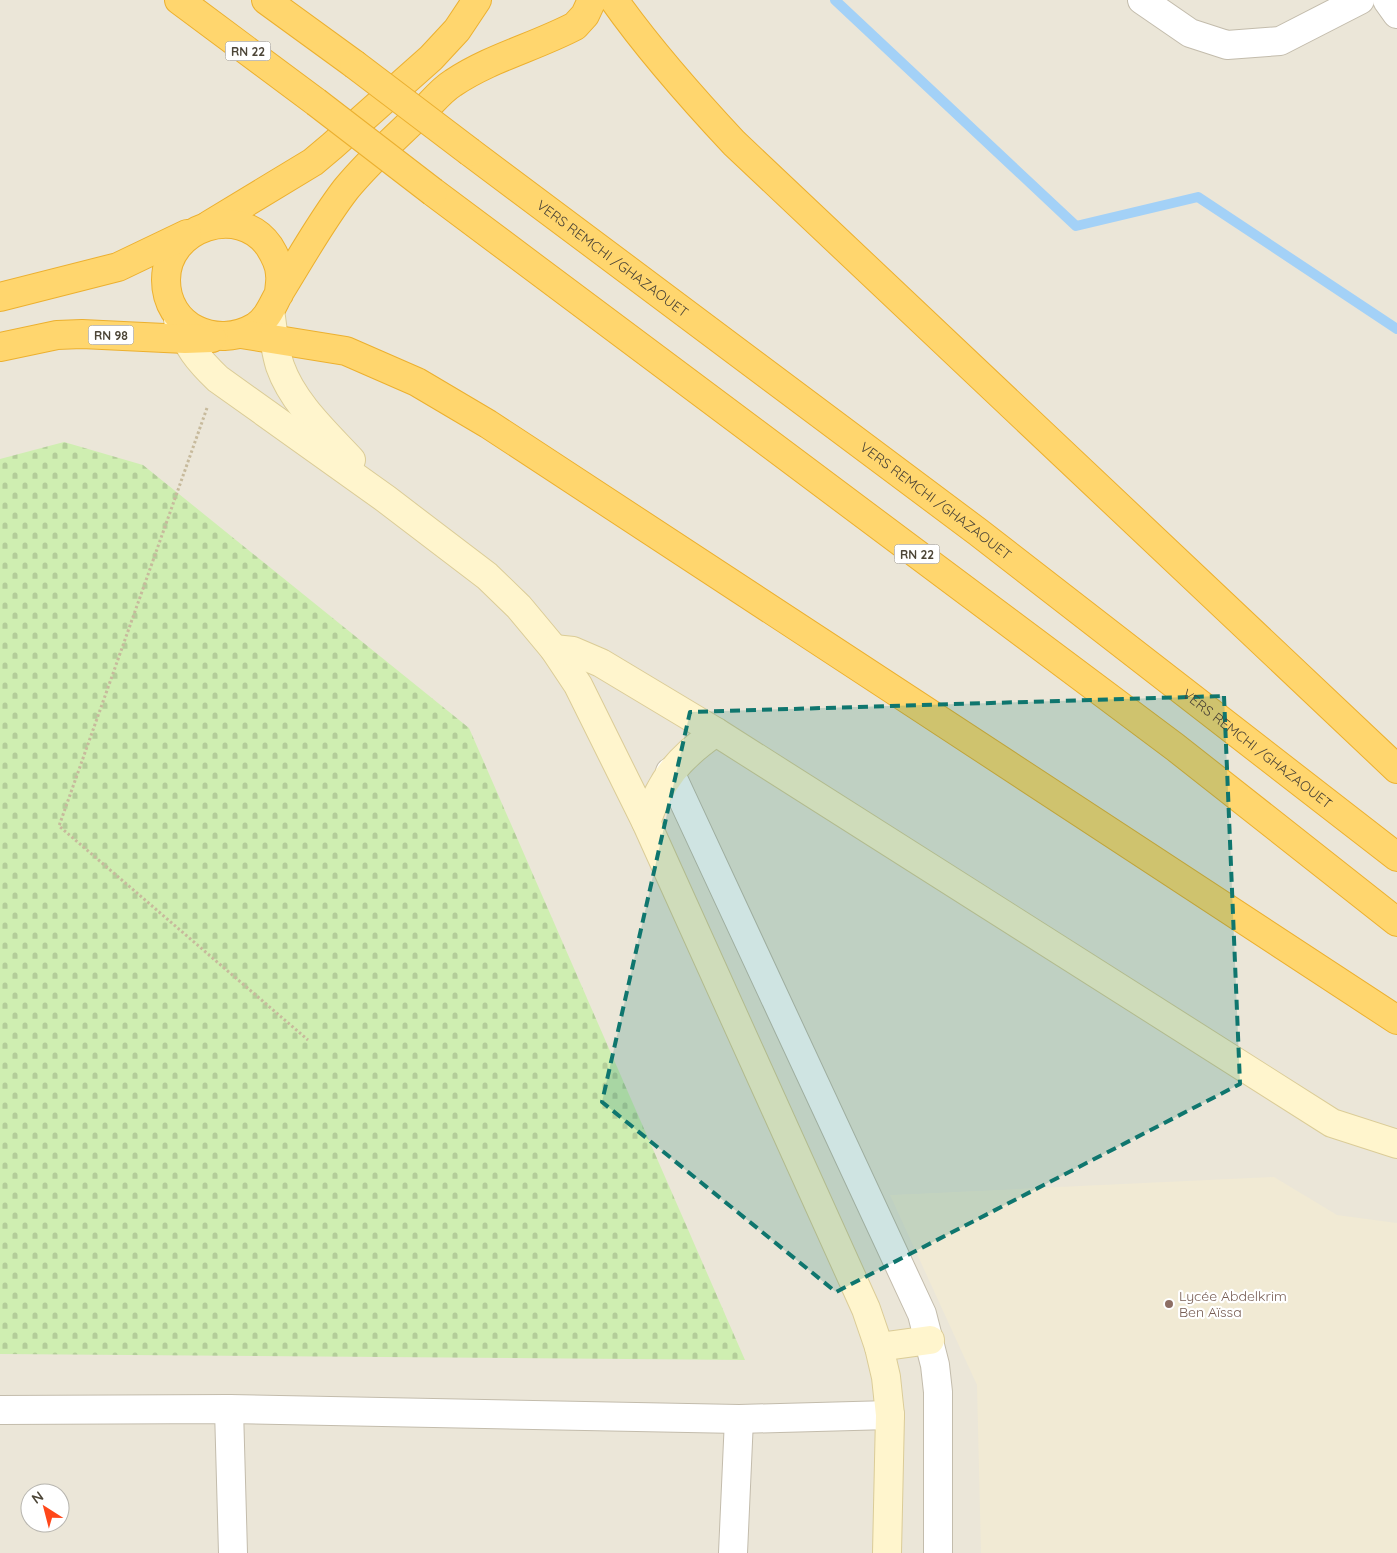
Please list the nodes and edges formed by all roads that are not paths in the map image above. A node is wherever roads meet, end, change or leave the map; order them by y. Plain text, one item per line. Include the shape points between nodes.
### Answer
1 (179, 0) edge
2 (266, 0) edge
3 (476, 0) edge
4 (609, 0) edge
5 (1142, 0) edge
6 (1360, 0) edge
7 (1387, 0) edge
8 (1397, 14) edge
9 (575, 26) joint
10 (200, 229) junction
11 (0, 297) edge
12 (275, 303) junction
13 (176, 313) junction
14 (232, 336) junction
15 (185, 339) junction
16 (273, 340) junction
17 (3, 344) edge
18 (386, 499) junction
19 (554, 649) junction
20 (716, 732) junction
21 (1397, 769) edge
22 (670, 772) junction
23 (646, 822) junction
24 (1397, 857) edge
25 (1397, 922) edge
26 (1397, 1020) edge
27 (1397, 1144) edge
28 (930, 1340) junction
29 (879, 1347) junction
30 (229, 1409) junction
31 (0, 1410) edge
32 (890, 1415) junction
33 (739, 1419) junction
34 (233, 1553) edge
35 (733, 1553) edge
36 (888, 1553) edge
37 (938, 1553) edge

1 - 25 highway, RN 22, bridge via 1175,747
2 - 24 highway, VERS REMCHI /GHAZAOUET, bridge via 970,526
3 - 10 highway via 457,30 431,58 313,162
4 - 9 street
4 - 21 highway via 679,84 734,143
5 - 6 street via 1190,33 1227,45 1280,41
7 - 8 street
9 - 12 highway via 487,64 452,84 362,170 332,208
10 - 11 highway via 118,267
10 - 12 highway via 228,223 247,228 264,239 275,255 280,274
10 - 13 highway via 178,245 169,261 168,297
12 - 14 highway via 257,326
12 - 16 main road
13 - 14 highway via 189,326 205,334
13 - 15 main road
14 - 15 highway, RN 98
14 - 16 highway
15 - 17 highway, RN 98 via 82,334
15 - 18 main road via 194,355 218,379
16 - 18 main road via 280,366 302,406
16 - 26 highway via 346,351 417,382 488,424
18 - 19 main road via 487,576 520,607
19 - 20 main road via 573,652 601,663
19 - 23 main road via 578,685
20 - 22 main road
20 - 27 main road via 1332,1123
22 - 23 main road
22 - 28 street via 922,1314
23 - 29 main road via 866,1309
28 - 29 main road
28 - 37 street via 938,1392
29 - 32 main road
30 - 31 street
30 - 33 street
30 - 34 street
32 - 33 street
32 - 36 main road
33 - 35 street

